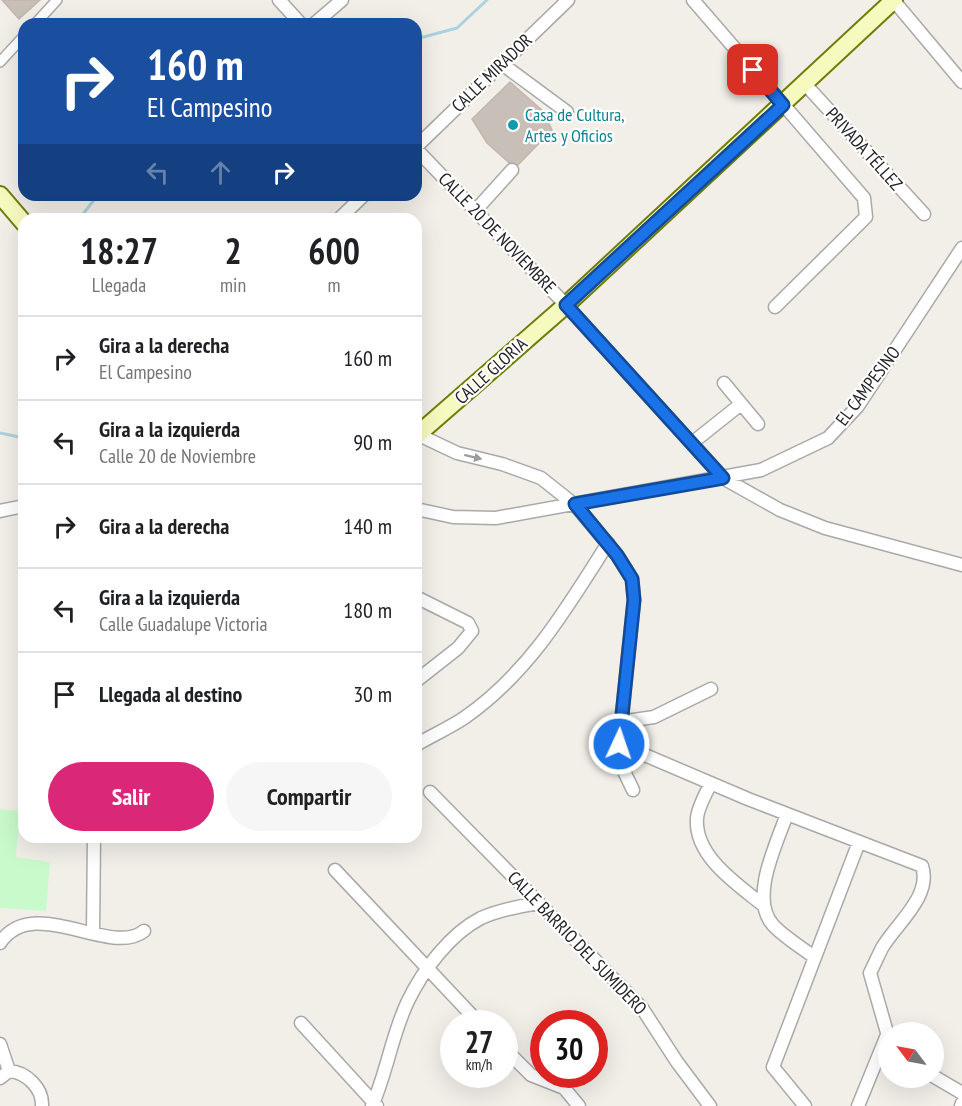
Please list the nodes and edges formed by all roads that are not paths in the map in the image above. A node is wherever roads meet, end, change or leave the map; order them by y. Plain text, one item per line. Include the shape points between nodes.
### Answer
1 (57, 0) edge
2 (279, 0) edge
3 (342, 0) edge
4 (568, 0) edge
5 (693, 0) edge
6 (894, 0) edge
7 (40, 18) edge
8 (296, 18) edge
9 (321, 18) edge
10 (18, 42) edge
11 (0, 62) edge
12 (502, 64) junction
13 (962, 82) edge
14 (805, 84) junction
15 (783, 105) junction
16 (567, 112) dead end
17 (422, 142) edge
18 (422, 154) edge
19 (512, 170) dead end
20 (0, 195) edge
21 (354, 201) edge
22 (475, 211) junction
23 (344, 213) edge
24 (924, 214) dead end
25 (18, 216) edge
26 (962, 248) edge
27 (566, 305) junction
28 (775, 307) dead end
29 (724, 383) dead end
30 (741, 404) junction
31 (758, 424) dead end
32 (422, 431) edge
33 (422, 437) edge
34 (692, 443) junction
35 (723, 478) junction
36 (575, 504) junction
37 (18, 507) edge
38 (422, 510) edge
39 (0, 511) edge
40 (608, 543) junction
41 (962, 565) edge
42 (422, 600) edge
43 (422, 676) edge
44 (711, 689) dead end
45 (620, 722) junction
46 (422, 742) edge
47 (619, 744) junction
48 (711, 783) junction
49 (633, 790) dead end
50 (430, 792) dead end
51 (787, 814) junction
52 (859, 842) junction
53 (94, 843) edge
54 (335, 870) dead end
55 (539, 903) junction
56 (763, 905) junction
57 (144, 931) dead end
58 (93, 932) junction
59 (0, 943) edge
60 (814, 957) junction
61 (427, 970) junction
62 (466, 1010) edge
63 (884, 1022) edge
64 (301, 1023) dead end
65 (0, 1044) edge
66 (878, 1059) edge
67 (518, 1062) edge
68 (5, 1075) edge
69 (944, 1082) edge
70 (962, 1093) edge
71 (374, 1105) edge
72 (42, 1106) edge
73 (579, 1106) edge
74 (710, 1106) edge
75 (805, 1106) edge
76 (858, 1106) edge

1 - 7 street
2 - 8 street
3 - 9 street
4 - 12 street, CALLE MIRADOR
5 - 15 street
6 - 13 street
6 - 14 main road, CALLE GLORIA
10 - 11 street
12 - 16 street
12 - 17 street, CALLE MIRADOR
14 - 15 main road, CALLE GLORIA
14 - 24 street, PRIVADA TÉLLEZ
15 - 27 main road, CALLE GLORIA
15 - 28 street via 864,198 866,217
18 - 22 street, CALLE 20 DE NOVIEMBRE
19 - 22 street
20 - 25 main road
21 - 23 street
22 - 27 street, CALLE 20 DE NOVIEMBRE
26 - 35 street, EL CAMPESINO via 858,406 828,438 761,470
27 - 32 main road, CALLE GLORIA
27 - 34 street, CALLE 20 DE NOVIEMBRE
29 - 30 street
30 - 31 street
30 - 34 street
33 -> 36 street via 457,453 541,478
34 - 35 street, CALLE 20 DE NOVIEMBRE
35 - 36 street, EL CAMPESINO
35 - 41 street, CALLE 20 DE NOVIEMBRE via 769,505 825,528
36 - 38 street, EL CAMPESINO via 496,518 453,517
36 - 40 street
37 - 39 street
40 - 45 street via 632,579 634,600
40 - 46 street via 555,628 502,687 463,719
42 - 43 street via 468,623 472,631
44 - 45 street via 654,717
45 - 47 street
47 - 48 street
47 - 49 street via 621,765
48 - 51 street
48 - 56 street via 696,816 706,851 724,873
50 - 55 street, CALLE BARRIO DEL SUMIDERO
51 - 52 street
51 - 56 street via 763,888
52 - 60 street
52 - 63 street via 922,866 926,877 915,904 883,947 870,974
53 - 58 street
54 - 61 street
55 - 61 street via 480,919 454,938
55 - 74 street, CALLE BARRIO DEL SUMIDERO via 642,1008
56 - 60 street via 772,924
57 - 58 street via 135,938 119,939
58 - 59 street via 56,924 28,926 14,930
60 - 75 street via 773,1067
61 - 62 street
61 - 71 street via 408,1002
64 - 71 street
65 - 68 street
66 - 76 street
67 - 73 street via 531,1075 564,1088
68 - 72 street via 27,1077 36,1086
69 - 70 street

